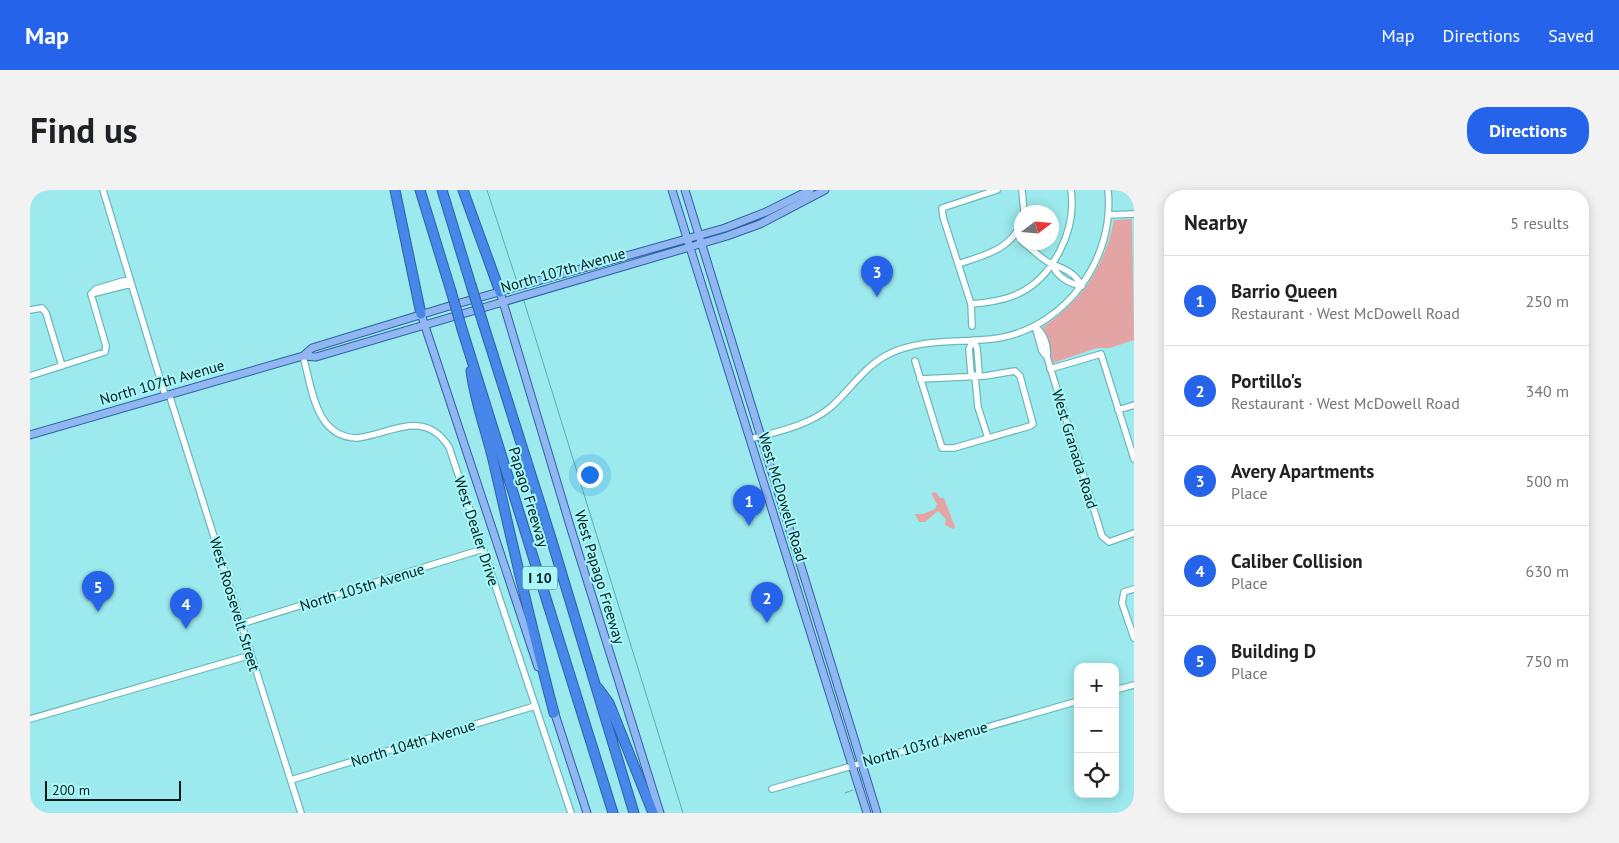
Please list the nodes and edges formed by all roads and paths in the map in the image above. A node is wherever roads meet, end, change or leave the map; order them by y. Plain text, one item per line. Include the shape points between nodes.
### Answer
1 (103, 190) edge
2 (395, 190) edge
3 (420, 190) edge
4 (442, 190) edge
5 (463, 190) edge
6 (672, 190) edge
7 (685, 190) edge
8 (810, 190) edge
9 (825, 190) edge
10 (997, 190) edge
11 (1022, 190) edge
12 (1071, 190) edge
13 (1108, 190) edge
14 (1023, 205) edge
15 (1134, 214) edge
16 (1108, 215) junction
17 (700, 235) junction
18 (1014, 236) edge
19 (686, 239) junction
20 (702, 244) junction
21 (689, 248) junction
22 (1033, 250) edge
23 (633, 254) junction
24 (601, 263) junction
25 (958, 264) junction
26 (1052, 264) junction
27 (1068, 271) junction
28 (604, 272) junction
29 (1063, 278) junction
30 (131, 281) junction
31 (555, 286) junction
32 (1082, 286) junction
33 (500, 292) junction
34 (503, 302) junction
35 (970, 304) junction
36 (30, 310) edge
37 (421, 314) junction
38 (424, 325) junction
39 (972, 326) dead end
40 (1035, 326) junction
41 (973, 340) junction
42 (467, 344) junction
43 (302, 356) junction
44 (916, 361) dead end
45 (970, 361) junction
46 (978, 361) junction
47 (62, 366) junction
48 (1050, 369) junction
49 (30, 376) edge
50 (975, 377) junction
51 (920, 380) junction
52 (167, 395) junction
53 (1134, 405) edge
54 (1118, 410) junction
55 (30, 435) edge
56 (761, 436) junction
57 (988, 438) junction
58 (750, 439) junction
59 (1134, 459) edge
60 (1134, 533) edge
61 (483, 550) junction
62 (1134, 589) edge
63 (241, 624) junction
64 (1134, 638) edge
65 (250, 655) junction
66 (593, 679) junction
67 (1134, 685) edge
68 (1119, 689) edge
69 (1074, 702) edge
70 (535, 706) junction
71 (554, 713) junction
72 (30, 719) edge
73 (862, 762) junction
74 (852, 765) junction
75 (291, 780) junction
76 (772, 789) dead end
77 (867, 812) edge
78 (301, 813) edge
79 (571, 813) edge
80 (587, 813) edge
81 (613, 813) edge
82 (634, 813) edge
83 (652, 813) edge
84 (660, 813) edge
85 (878, 813) edge

1 - 30 street, West Roosevelt Street
2 - 37 highway
3 - 42 highway, Papago Freeway / I 10, bridge
4 - 66 highway, Papago Freeway / I 10, bridge
5 - 33 highway
6 - 19 main road, West McDowell Road
7 - 17 main road, West McDowell Road
8 - 17 main road, North 107th Avenue via 741,223
9 - 20 main road, North 107th Avenue via 760,224
10 - 25 street via 942,208
11 - 14 street
12 - 26 street via 1068,230
13 - 16 street
15 - 16 street
16 - 32 street via 1101,248
17 - 19 main road, North 107th Avenue
17 - 20 main road, West McDowell Road
18 - 25 street via 1000,249
19 - 21 main road, West McDowell Road
19 - 23 main road, North 107th Avenue
20 - 21 main road, North 107th Avenue
20 - 56 main road, West McDowell Road
21 - 28 main road, North 107th Avenue
21 - 58 main road, West McDowell Road
22 - 26 street
23 - 24 main road, North 107th Avenue
23 - 28 main road via 626,260 607,266
24 - 31 main road via 596,269 557,282
24 - 33 main road, North 107th Avenue
25 - 35 street
26 - 27 street
26 - 29 street via 1054,271
26 - 35 street via 1014,296
27 - 29 street
27 - 32 street
28 - 31 main road, North 107th Avenue
29 - 32 street
30 - 47 street via 91,294 105,352
30 - 52 street, West Roosevelt Street
31 - 34 main road, North 107th Avenue
32 - 40 street via 1058,310
33 - 34 main road, West Papago Freeway
33 - 37 main road, North 107th Avenue
34 - 38 main road, North 107th Avenue
34 - 84 main road, West Papago Freeway
35 - 39 street
36 - 47 street via 42,308 46,313
37 - 38 main road
37 - 43 main road, North 107th Avenue via 312,348
38 - 43 main road, North 107th Avenue via 316,357
38 - 71 main road
40 - 41 street via 1006,336
40 - 48 street, West Granada Road
41 - 45 street via 969,349
41 - 46 street
41 - 56 street via 924,344 893,352 868,368 842,397 822,413 795,426
42 - 71 highway via 474,393 490,445
42 - 81 highway, Papago Freeway / I 10
43 - 52 main road, North 107th Avenue
43 - 61 street, West Dealer Drive via 318,411 334,432 357,438 405,426 419,426 442,438 454,459
44 - 51 street
45 - 46 street
45 - 50 street via 971,373
46 - 50 street via 979,373
47 - 49 street
48 - 54 street via 1100,354
48 - 60 street, West Granada Road via 1104,540 1109,542
50 - 51 street
50 - 57 street via 978,407
50 - 57 street via 1016,372 1020,376 1033,424
51 - 57 street via 942,448 954,448
52 - 55 main road, North 107th Avenue
52 - 63 street, West Roosevelt Street
53 - 54 street
54 - 59 street
56 - 58 street
56 - 73 main road, West McDowell Road
58 - 74 main road, West McDowell Road
61 - 63 street, North 105th Avenue
61 - 70 street, West Dealer Drive
62 - 64 street via 1123,594 1122,603
63 - 65 street, West Roosevelt Street
65 - 72 street
65 - 75 street, West Roosevelt Street
66 - 82 highway, Papago Freeway / I 10
66 - 83 highway via 609,703
67 - 68 street
69 - 73 street, North 103rd Avenue
70 - 75 street, North 104th Avenue
70 - 79 street, West Dealer Drive
71 - 80 main road
73 - 74 street, North 103rd Avenue
73 - 85 main road, West McDowell Road
74 - 76 street, North 103rd Avenue
74 - 77 main road, West McDowell Road
75 - 78 street, West Roosevelt Street

